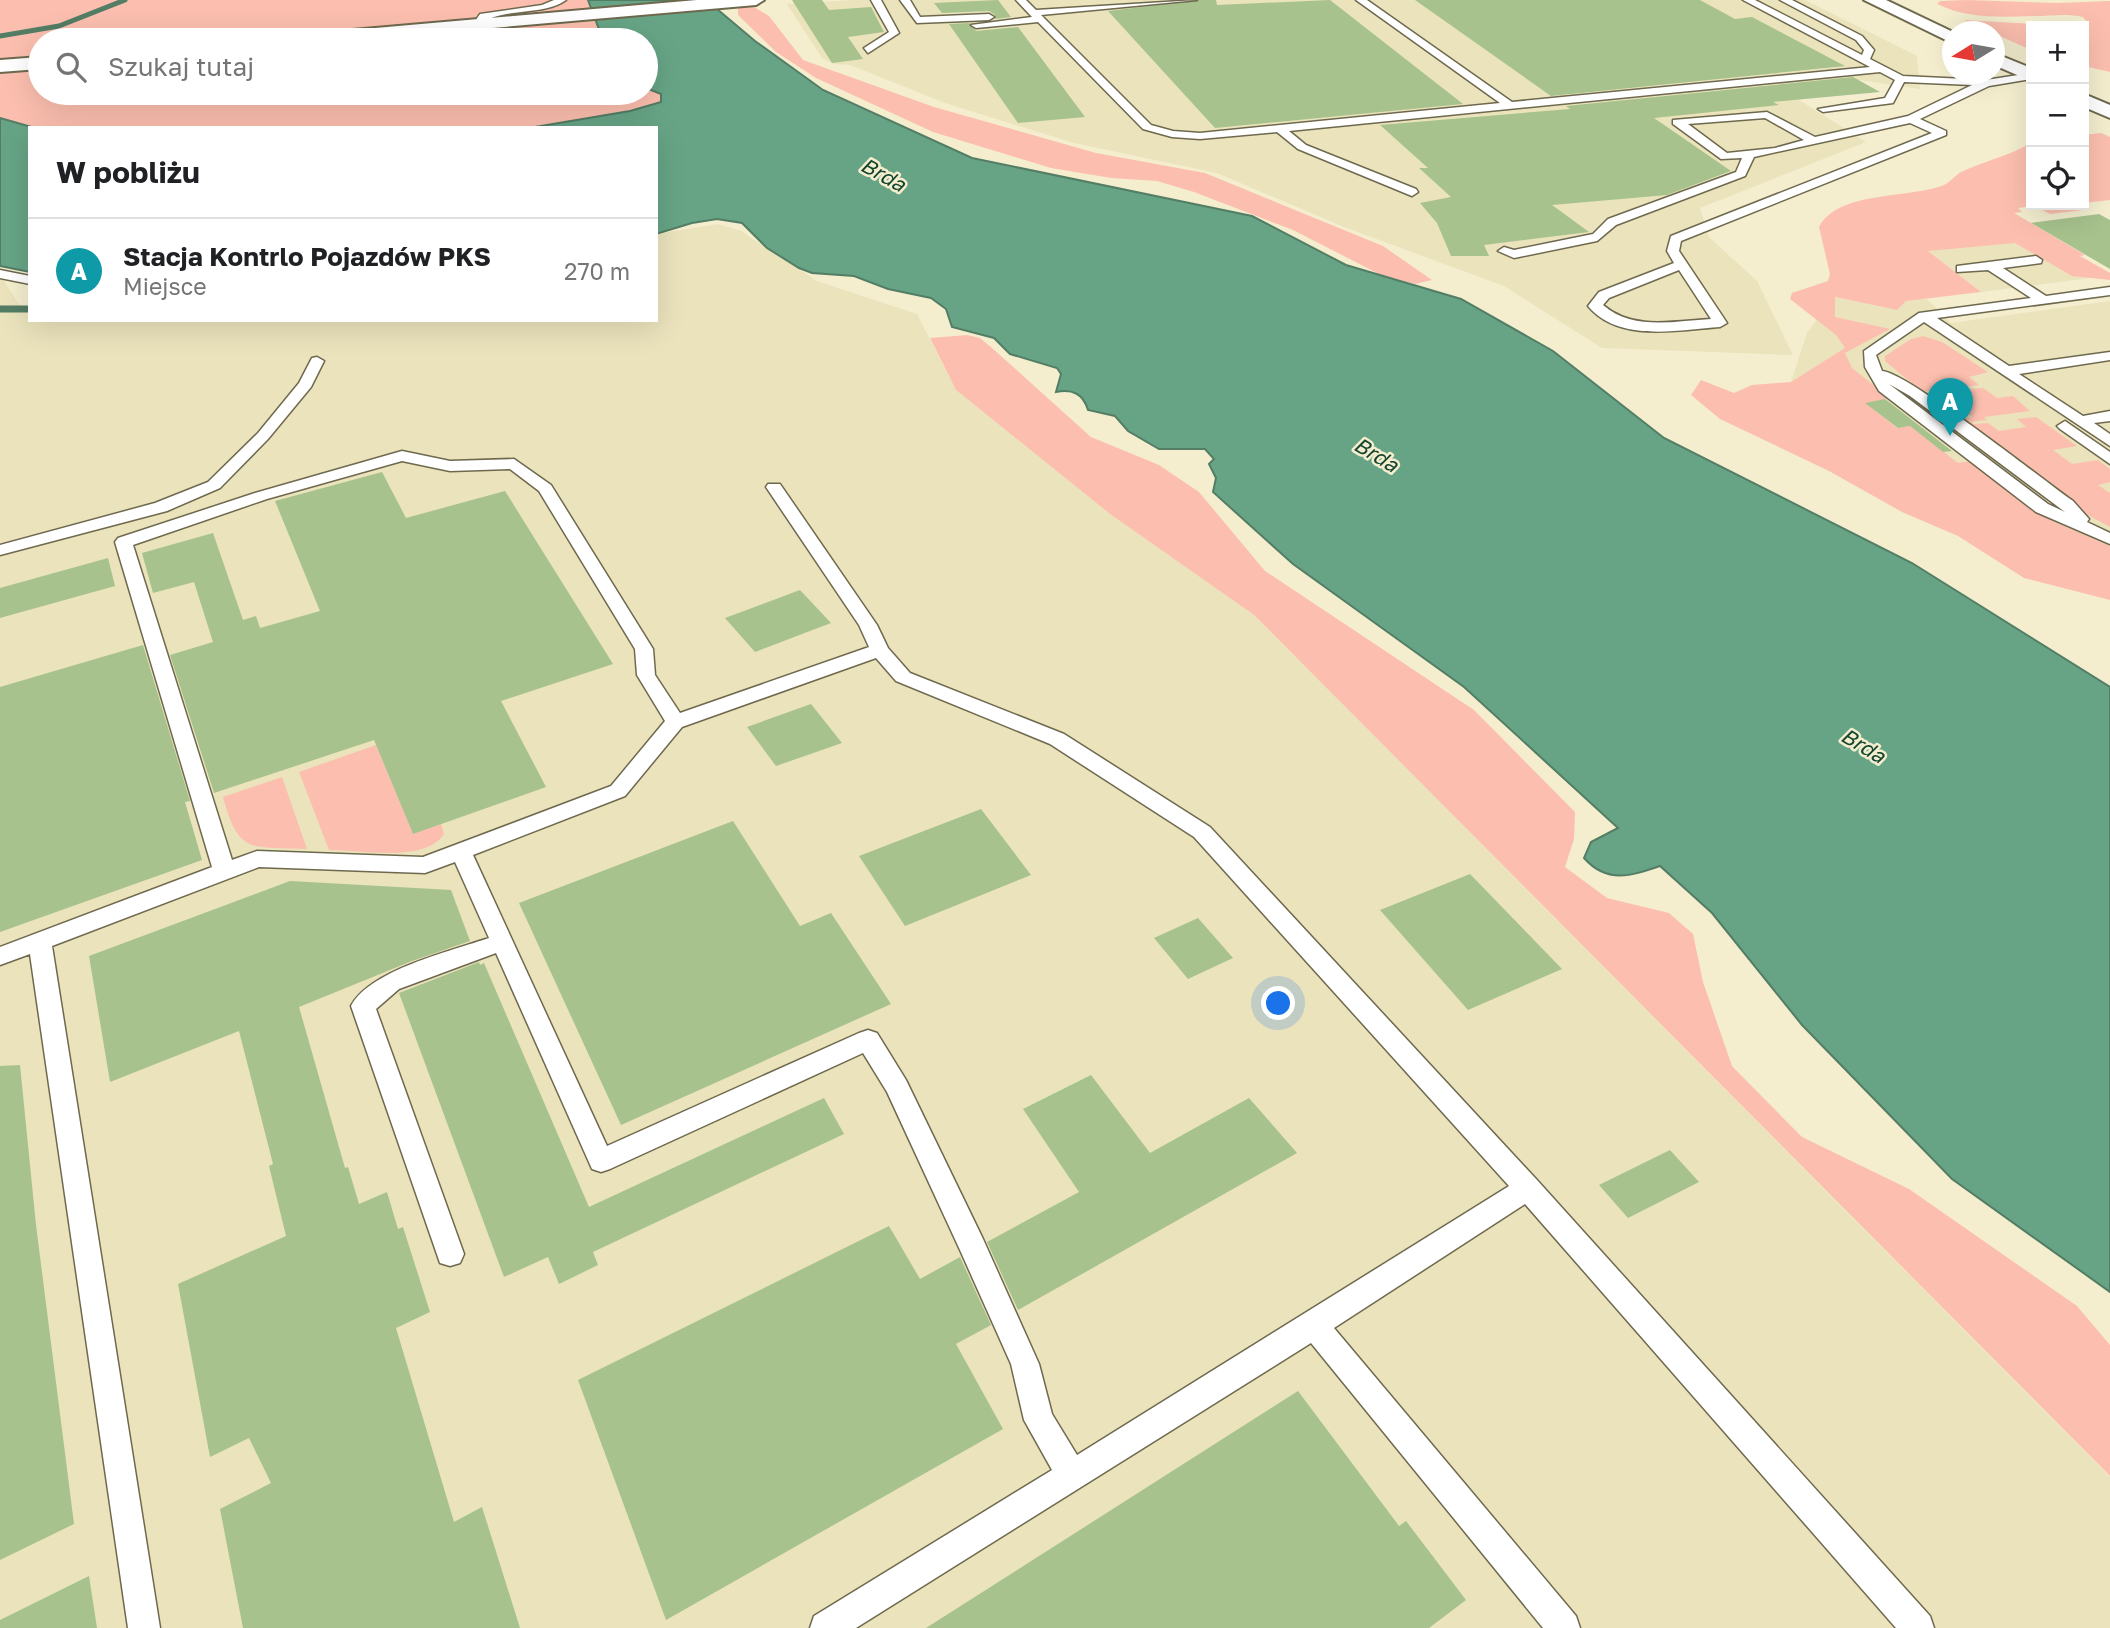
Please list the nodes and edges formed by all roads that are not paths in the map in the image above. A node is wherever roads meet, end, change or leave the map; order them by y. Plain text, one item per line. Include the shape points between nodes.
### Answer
1 (561, 0) edge
2 (756, 0) edge
3 (876, 0) edge
4 (905, 0) edge
5 (1021, 0) edge
6 (1192, 0) edge
7 (1361, 0) edge
8 (1748, 0) edge
9 (1785, 0) edge
10 (1872, 0) edge
11 (1036, 16) junction
12 (989, 17) dead end
13 (478, 24) junction
14 (952, 27) dead end
15 (432, 28) edge
16 (1942, 33) edge
17 (868, 50) dead end
18 (1864, 61) junction
19 (28, 63) edge
20 (2005, 63) edge
21 (0, 66) edge
22 (1879, 69) junction
23 (2026, 74) edge
24 (2026, 77) edge
25 (1901, 79) junction
26 (2005, 80) edge
27 (1942, 81) edge
28 (1984, 84) edge
29 (2089, 102) edge
30 (1509, 105) junction
31 (1823, 109) dead end
32 (2110, 112) edge
33 (1911, 118) junction
34 (1279, 128) junction
35 (1812, 141) junction
36 (1750, 154) junction
37 (1412, 192) dead end
38 (1504, 251) dead end
39 (2036, 260) dead end
40 (1682, 264) junction
41 (1990, 266) junction
42 (1962, 269) dead end
43 (0, 274) edge
44 (28, 281) edge
45 (2110, 291) edge
46 (2044, 300) junction
47 (1924, 316) junction
48 (2110, 356) edge
49 (317, 361) dead end
50 (2007, 371) junction
51 (2051, 400) junction
52 (2110, 416) edge
53 (2081, 421) junction
54 (2110, 441) edge
55 (2110, 459) edge
56 (774, 487) dead end
57 (2110, 539) edge
58 (0, 550) edge
59 (880, 650) junction
60 (675, 722) junction
61 (461, 851) junction
62 (224, 871) junction
63 (40, 942) junction
64 (502, 942) junction
65 (0, 956) edge
66 (1528, 1188) junction
67 (450, 1254) dead end
68 (1314, 1325) junction
69 (1072, 1475) junction
70 (144, 1628) edge
71 (827, 1628) edge
72 (1564, 1628) edge
73 (1918, 1628) edge

1 - 13 lane via 544,8 483,16
2 - 13 street
3 - 17 lane via 894,33
4 - 12 lane via 917,20
5 - 11 lane
6 - 11 lane
7 - 30 lane
8 - 18 lane
9 - 18 lane via 1859,38 1869,50
10 - 16 street
11 - 14 lane
11 - 34 lane via 1147,127 1200,136
13 - 15 street
18 - 22 lane
19 - 21 street
20 - 23 street
22 - 25 lane
22 - 30 lane
24 - 26 lane
25 - 27 lane
25 - 31 lane via 1889,101
28 - 33 lane
29 - 32 street
30 - 34 lane
33 - 35 lane
33 - 40 lane via 1942,133 1675,239 1673,251
34 - 37 lane via 1302,147
35 - 36 lane
35 - 36 lane via 1767,115 1676,122 1725,157
36 - 38 lane via 1741,174 1612,222 1597,237 1514,254
39 - 41 lane
40 - 40 lane via 1720,323 1637,326 1604,315 1594,303
41 - 42 lane
41 - 46 lane
43 - 44 lane
45 - 46 lane
46 - 47 lane
47 - 50 lane
47 - 57 lane via 1873,349 1869,360 1884,388 2042,508
48 - 50 lane
49 - 58 lane via 306,384 264,436 214,485 161,508
50 - 51 lane
51 - 53 lane
51 - 55 lane via 2068,429
52 - 53 lane
53 - 54 lane
56 - 59 lane via 868,625
59 - 60 lane
59 - 66 lane via 903,677 1057,739 1202,832
60 - 61 lane via 618,790
60 - 62 lane via 646,675 644,649 545,488 513,464 450,466 402,456 261,496 124,542
61 - 62 lane via 425,865 257,859
61 - 64 lane
62 - 63 lane
63 - 65 lane
63 - 70 lane
64 - 67 lane via 391,983 363,1006
64 - 69 lane via 601,1161 868,1040 897,1087 973,1248 1026,1364 1039,1420
66 - 68 lane
66 - 73 lane
68 - 69 lane
68 - 72 lane
69 - 71 lane

